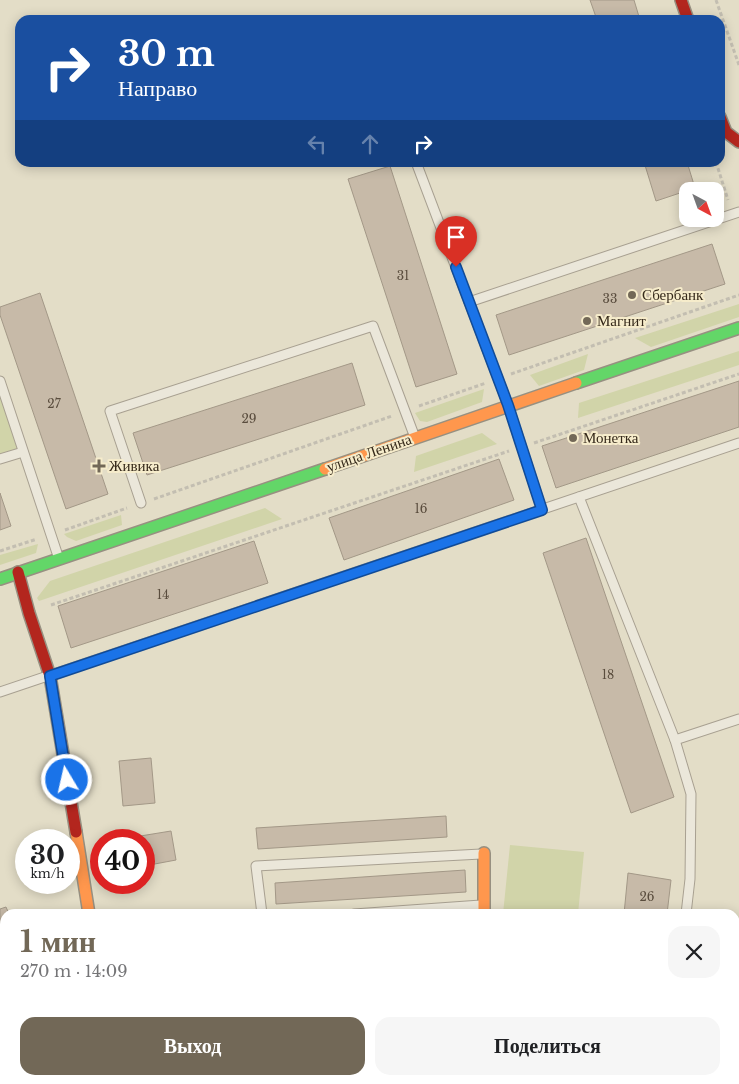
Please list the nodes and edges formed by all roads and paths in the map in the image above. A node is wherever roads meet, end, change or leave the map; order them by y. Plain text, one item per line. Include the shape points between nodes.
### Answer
1 (681, 0) edge
2 (716, 0) edge
3 (686, 15) edge
4 (721, 15) edge
5 (725, 25) edge
6 (739, 65) edge
7 (725, 130) edge
8 (739, 142) edge
9 (418, 167) edge
10 (718, 167) edge
11 (736, 213) edge
12 (469, 302) junction
13 (739, 328) edge
14 (739, 374) edge
15 (0, 381) edge
16 (508, 405) junction
17 (414, 438) junction
18 (739, 443) edge
19 (522, 447) junction
20 (23, 452) junction
21 (0, 459) edge
22 (579, 497) junction
23 (141, 503) dead end
24 (542, 510) junction
25 (51, 534) junction
26 (0, 552) edge
27 (60, 559) junction
28 (18, 572) junction
29 (0, 578) edge
30 (29, 613) junction
31 (50, 676) junction
32 (0, 692) edge
33 (739, 719) edge
34 (675, 740) junction
35 (484, 853) joint
36 (88, 909) edge
37 (261, 909) edge
38 (484, 909) edge
39 (687, 909) edge

1 - 3 main road
2 - 4 path
5 - 6 path
7 - 8 main road
9 - 12 lane
10 - 11 path
11 - 12 lane
12 - 16 lane
13 - 16 main road, улица Ленина
14 - 19 path
15 - 20 lane
16 - 17 main road, улица Ленина
16 - 19 lane
17 - 23 lane via 373,326 110,411
17 - 27 main road, улица Ленина
18 - 22 lane
19 - 24 lane
19 - 30 path
20 - 21 lane
20 - 25 lane
22 - 24 lane
22 - 34 lane
24 - 31 lane
25 - 26 path
25 - 27 lane
27 - 28 main road, улица Ленина
28 - 29 main road, улица Ленина
28 - 30 main road
30 - 31 main road
31 - 32 lane
31 - 36 main road
33 - 34 lane
34 - 39 lane via 691,794
35 - 37 lane via 256,866
35 - 38 main road

